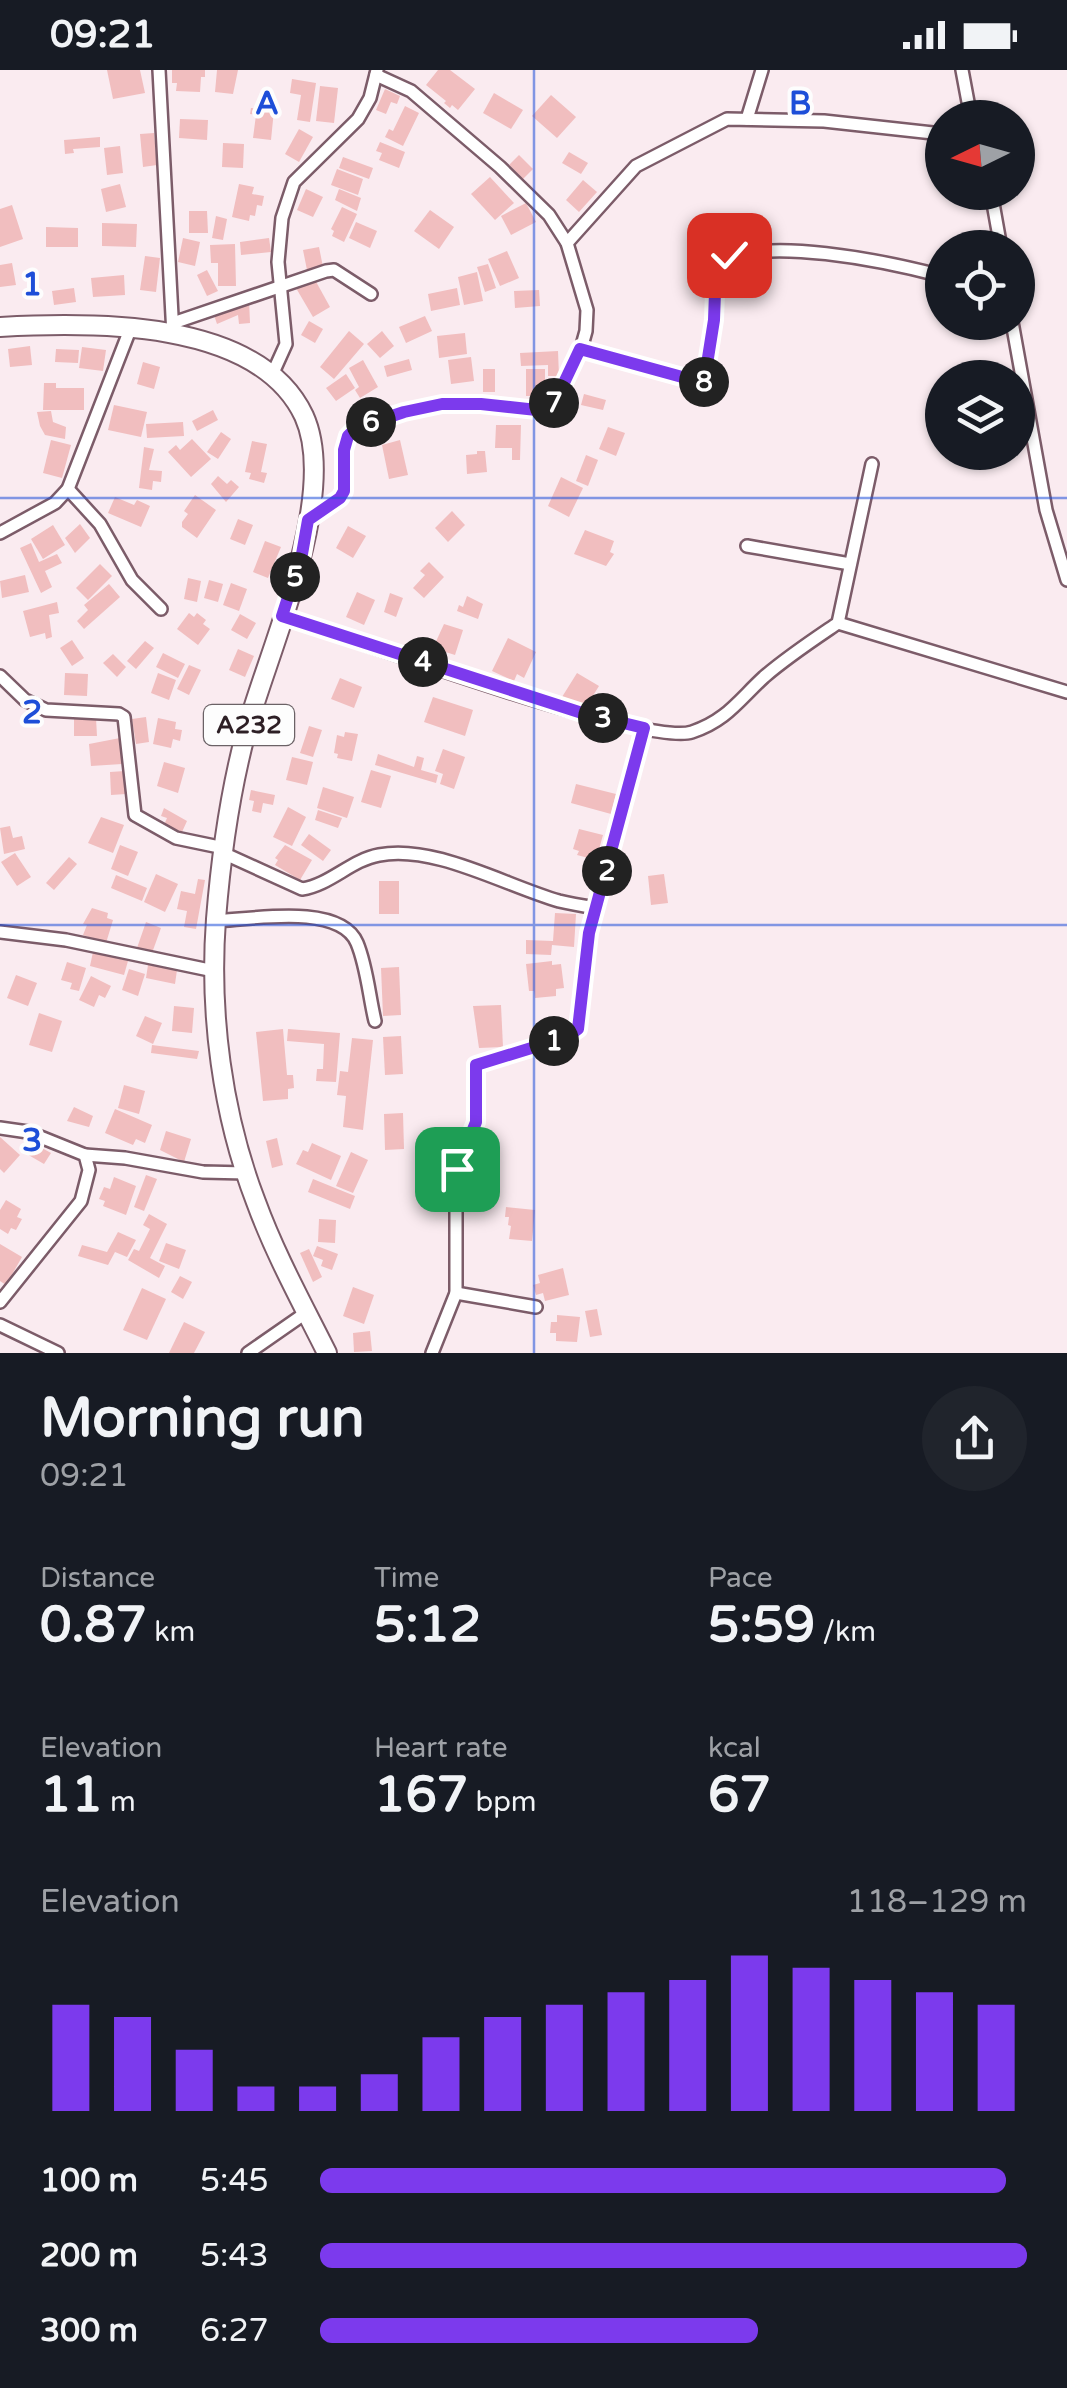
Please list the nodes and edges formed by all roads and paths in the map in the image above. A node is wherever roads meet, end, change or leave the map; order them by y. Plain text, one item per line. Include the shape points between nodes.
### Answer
1 (159, 70) edge
2 (762, 70) edge
3 (962, 70) edge
4 (376, 73) edge
5 (968, 100) edge
6 (747, 119) junction
7 (925, 132) edge
8 (567, 243) junction
9 (925, 272) edge
10 (280, 286) junction
11 (371, 294) dead end
12 (131, 327) junction
13 (0, 328) edge
14 (173, 329) junction
15 (1015, 340) edge
16 (580, 349) junction
17 (272, 376) junction
18 (872, 464) dead end
19 (68, 489) junction
20 (308, 520) junction
21 (0, 533) edge
22 (747, 546) dead end
23 (850, 564) junction
24 (1067, 580) edge
25 (161, 609) dead end
26 (282, 616) junction
27 (838, 622) junction
28 (0, 676) edge
29 (1067, 692) edge
30 (644, 728) junction
31 (223, 851) junction
32 (597, 908) junction
33 (216, 920) junction
34 (0, 932) edge
35 (214, 971) junction
36 (374, 1021) dead end
37 (0, 1128) edge
38 (84, 1155) junction
39 (246, 1173) junction
40 (456, 1293) junction
41 (0, 1302) edge
42 (536, 1307) dead end
43 (306, 1312) junction
44 (0, 1325) edge
45 (58, 1353) edge
46 (248, 1353) edge
47 (327, 1353) edge
48 (432, 1353) edge

1 - 14 street
2 - 6 street
3 - 5 street
4 - 8 street via 430,105 532,195
4 - 10 street via 358,119 294,182 282,218
6 - 7 street
6 - 8 street via 728,119 636,166
8 - 16 street via 586,310
9 - 16 street via 822,252 729,255 716,265 704,383
10 - 11 street via 334,270
10 - 14 street
10 - 17 street via 286,344
12 - 13 main road, A232
12 - 14 main road, A232
12 - 19 street
14 - 17 main road, A232
15 - 24 street via 1046,510
16 - 20 street via 546,411 442,404 356,428 344,450 344,491
17 - 20 main road, A232 via 304,417 312,446
18 - 23 street
19 - 21 street
19 - 25 street via 100,524 132,580
20 - 26 main road, A232
22 - 23 street
23 - 27 street
26 - 30 street
26 - 31 main road, A232 via 246,734
27 - 29 street
27 - 30 street via 762,679 727,716 688,734
28 - 31 street via 46,710 124,717 135,815 176,838
30 - 32 street
31 - 32 street via 302,889 377,855 404,852
31 - 33 main road, A232
32 - 40 street via 583,963 578,1029 476,1065 476,1122 456,1180
33 - 35 main road, A232
33 - 36 street via 298,916 345,928 356,939
34 - 35 street
35 - 39 main road, A232 via 220,1053
37 - 38 street
38 - 39 street
38 - 41 street via 88,1170 80,1201
39 - 43 main road, A232
40 - 42 street
40 - 48 street
43 - 46 street
43 - 47 main road, A232
44 - 45 street

